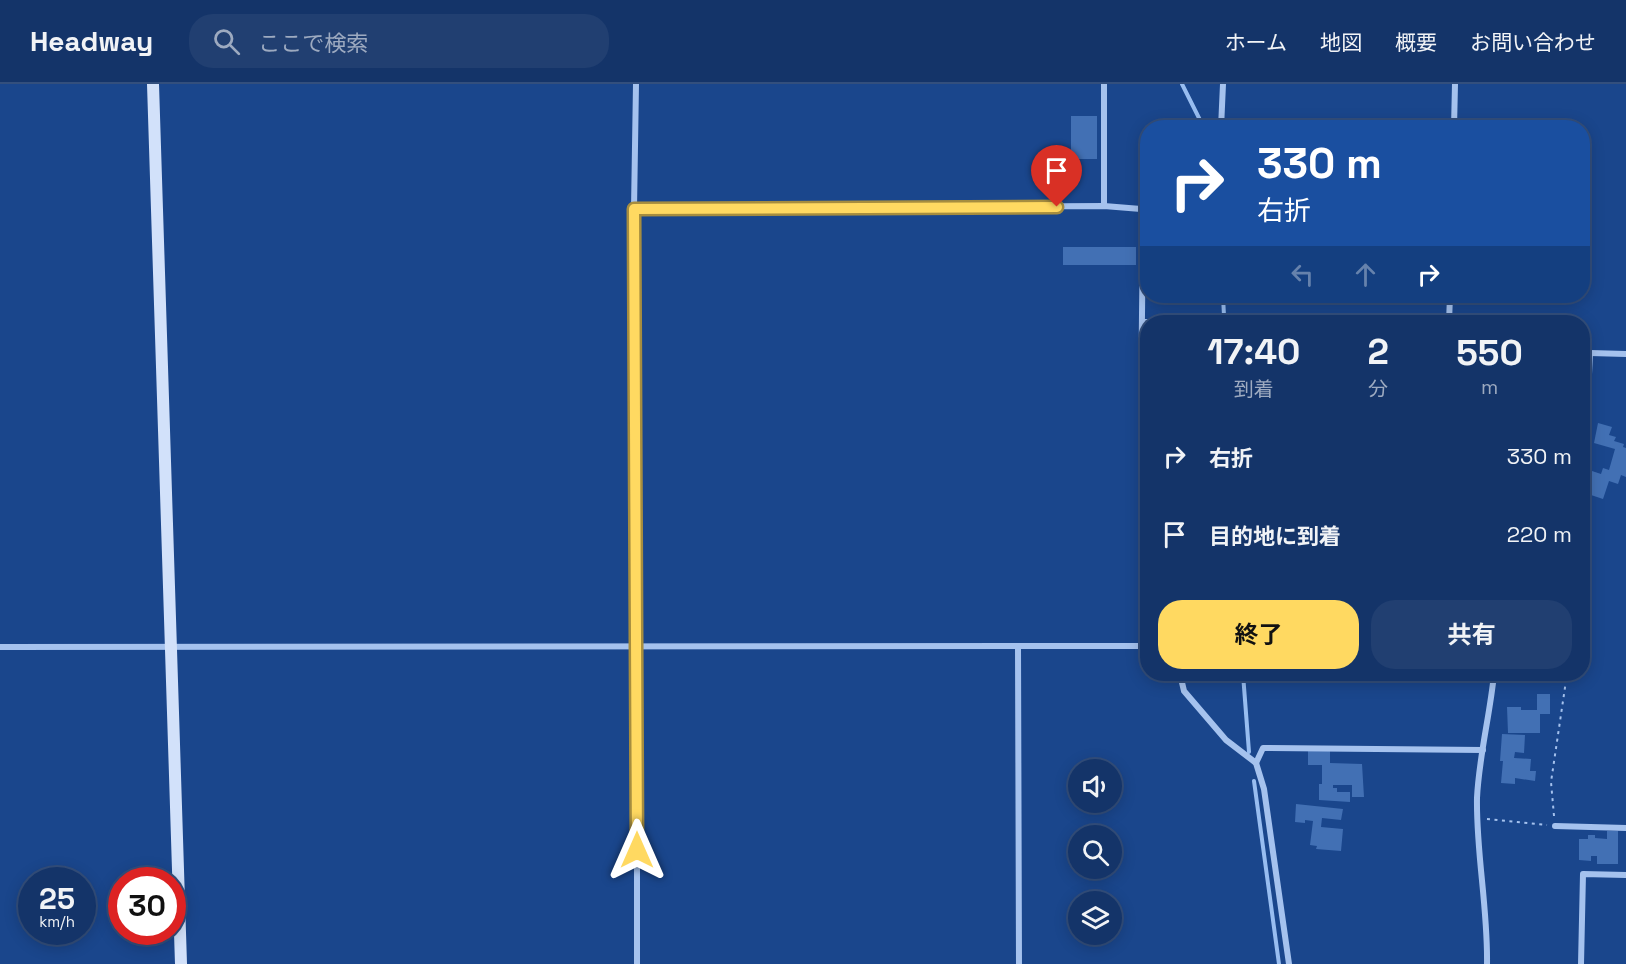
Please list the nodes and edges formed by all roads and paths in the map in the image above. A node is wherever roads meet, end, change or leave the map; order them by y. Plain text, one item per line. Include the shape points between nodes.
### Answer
1 (153, 84) edge
2 (636, 84) edge
3 (1104, 84) edge
4 (1223, 84) edge
5 (1455, 84) edge
6 (1221, 120) edge
7 (1454, 120) edge
8 (1104, 206) junction
9 (634, 209) junction
10 (1140, 209) edge
11 (1590, 353) edge
12 (1626, 354) edge
13 (638, 646) junction
14 (1018, 646) junction
15 (1140, 646) edge
16 (0, 647) edge
17 (171, 647) junction
18 (1182, 681) edge
19 (1493, 681) edge
20 (1566, 681) edge
21 (1483, 750) junction
22 (1256, 763) junction
23 (1477, 818) junction
24 (1555, 826) junction
25 (1626, 828) edge
26 (1626, 874) edge
27 (182, 964) edge
28 (637, 964) edge
29 (1019, 964) edge
30 (1289, 964) edge
31 (1486, 964) edge
32 (1581, 964) edge

1 - 17 street
2 - 9 street
3 - 8 street
4 - 6 street
5 - 7 street
8 - 9 street
8 - 10 street
9 - 13 street
11 - 12 street
13 - 14 street
13 - 17 street
13 - 28 street
14 - 15 street
14 - 29 street
16 - 17 street
17 - 27 street
18 - 22 street via 1184,691 1226,740
19 - 21 street
20 - 24 path via 1551,782
21 - 22 street via 1263,748
21 - 23 street
22 - 30 street via 1264,789
23 - 24 path
23 - 31 street
24 - 25 street
26 - 32 street via 1583,874

